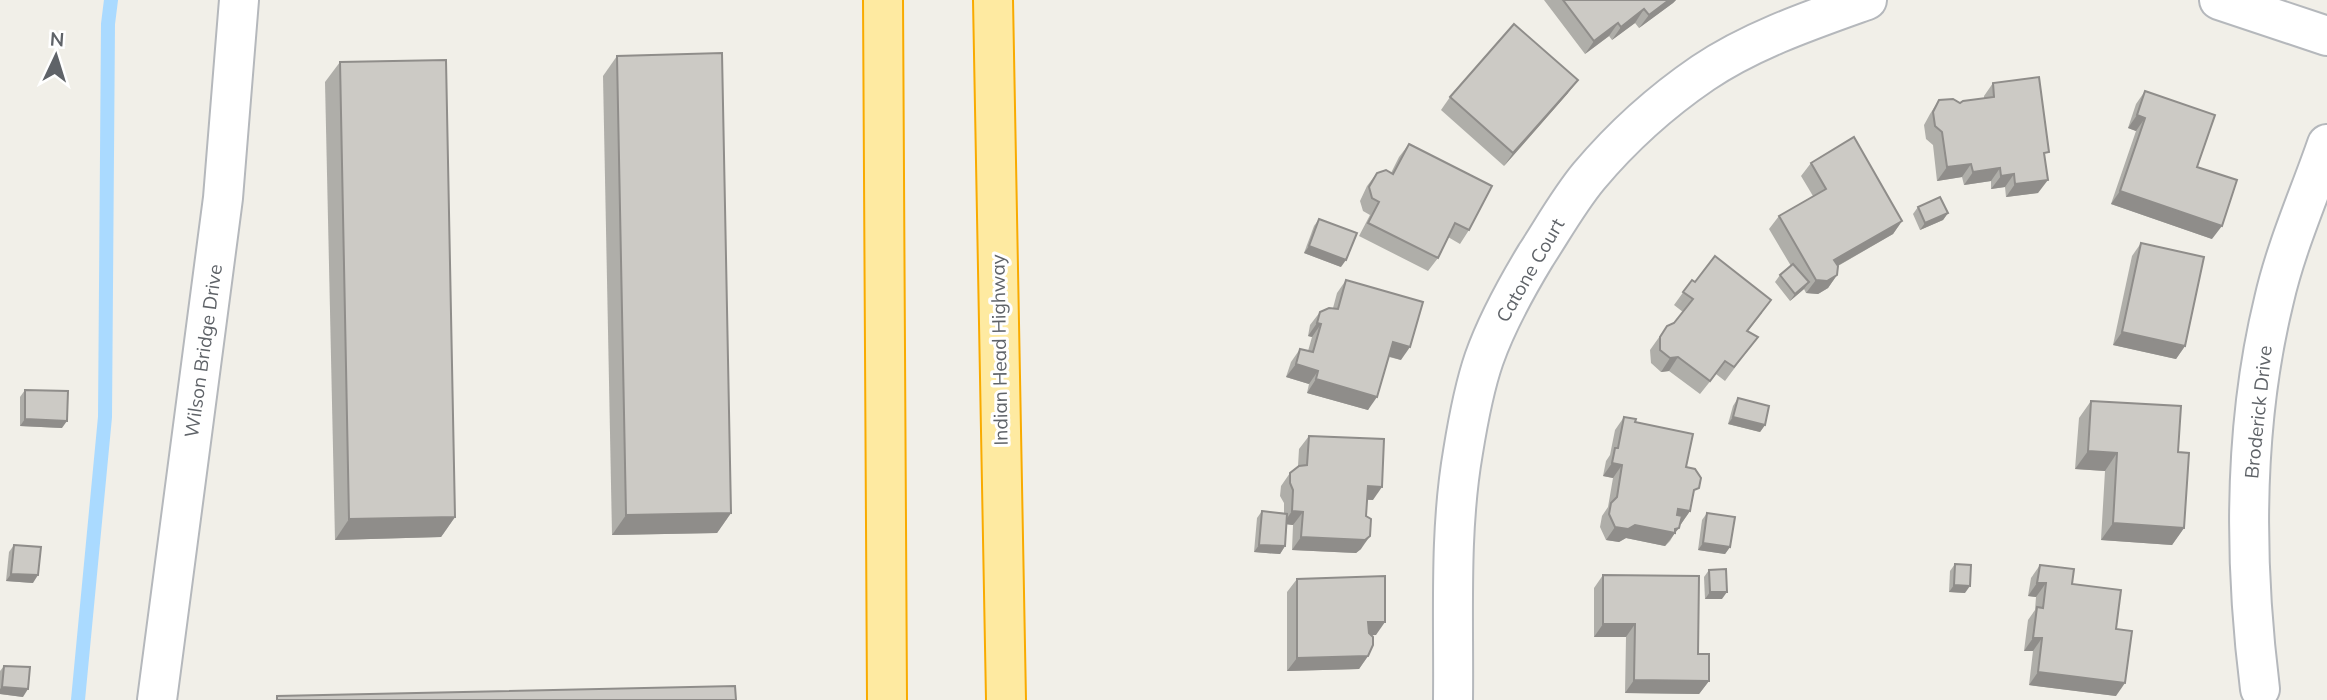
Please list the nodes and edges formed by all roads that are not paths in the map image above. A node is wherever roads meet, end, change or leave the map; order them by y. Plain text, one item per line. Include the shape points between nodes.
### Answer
1 (239, 0) edge
2 (883, 0) edge
3 (993, 0) edge
4 (1867, 0) edge
5 (2219, 0) edge
6 (2327, 36) edge
7 (2327, 144) edge
8 (2260, 690) dead end
9 (157, 700) edge
10 (887, 700) edge
11 (1006, 700) edge
12 (1453, 700) edge

1 - 9 street, Wilson Bridge Drive via 223,198
2 - 10 highway
3 - 11 highway, Indian Head Highway
4 - 12 street, Catone Court via 1753,45 1703,73 1661,106 1588,177 1525,273 1483,361 1462,453 1456,506
5 - 6 street
7 - 8 street, Broderick Drive via 2287,253 2265,339 2248,536

